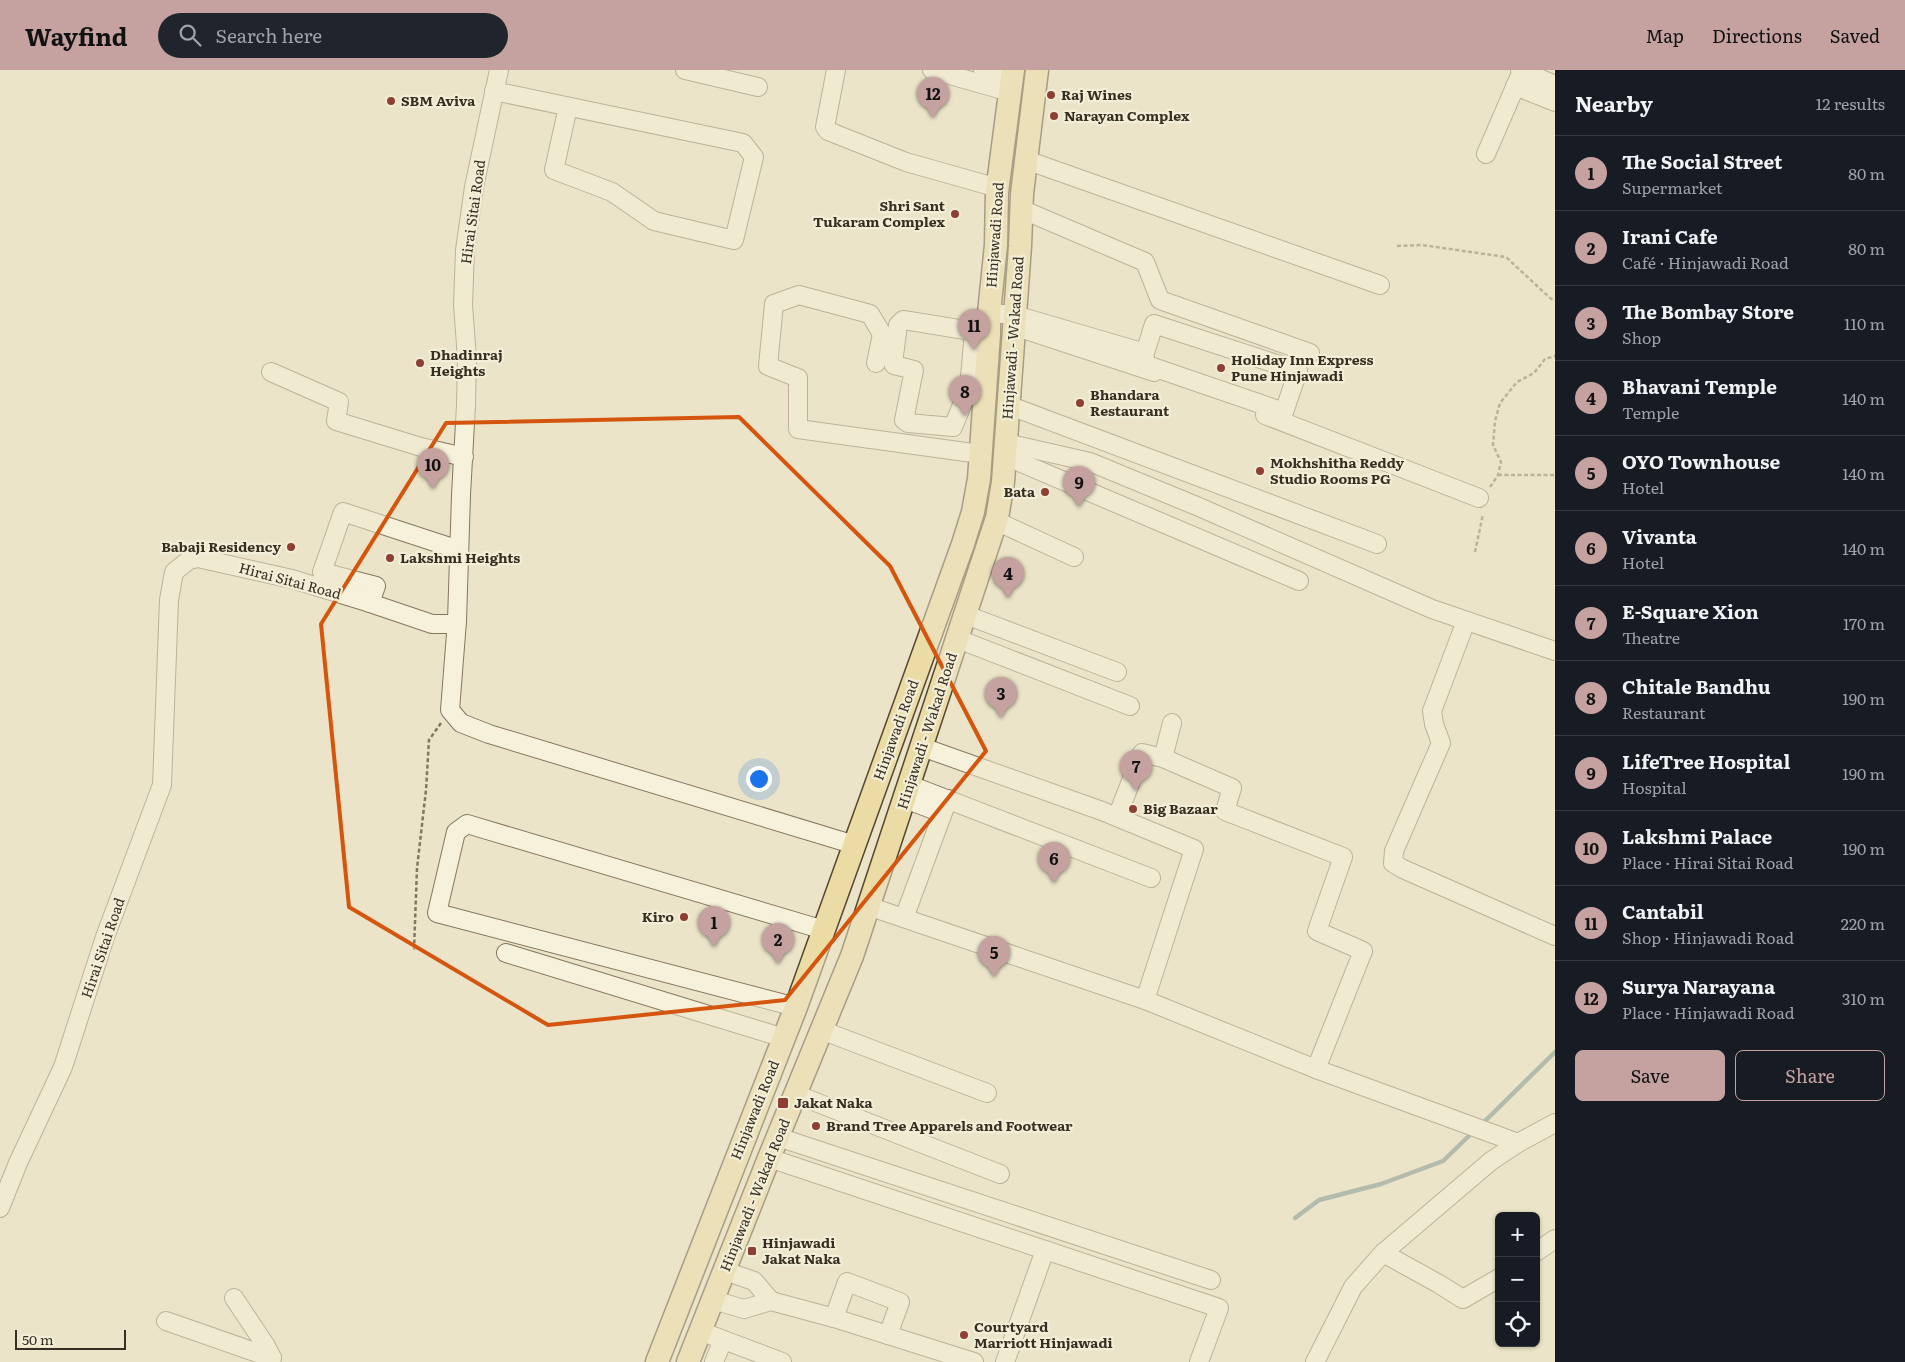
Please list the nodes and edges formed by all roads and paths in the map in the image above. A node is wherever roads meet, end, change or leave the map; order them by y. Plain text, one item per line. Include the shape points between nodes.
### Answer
1 (499, 70) edge
2 (685, 70) edge
3 (836, 70) edge
4 (932, 70) edge
5 (983, 70) edge
6 (1037, 70) edge
7 (1516, 79) edge
8 (1011, 80) edge
9 (1555, 85) edge
10 (758, 87) dead end
11 (494, 91) junction
12 (1555, 102) edge
13 (568, 107) junction
14 (1486, 154) dead end
15 (1026, 160) junction
16 (998, 188) junction
17 (1021, 209) junction
18 (1397, 246) dead end
19 (1380, 285) dead end
20 (1555, 301) edge
21 (1015, 321) junction
22 (984, 326) junction
23 (1145, 353) junction
24 (1310, 353) dead end
25 (1555, 356) edge
26 (876, 363) dead end
27 (271, 372) dead end
28 (1008, 405) junction
29 (1005, 449) junction
30 (980, 454) junction
31 (464, 457) junction
32 (1498, 475) junction
33 (1555, 475) edge
34 (1483, 499) junction
35 (996, 521) junction
36 (1377, 544) dead end
37 (459, 550) junction
38 (1475, 552) dead end
39 (1074, 557) dead end
40 (1299, 581) dead end
41 (370, 603) junction
42 (966, 615) junction
43 (457, 621) junction
44 (1466, 621) junction
45 (958, 639) junction
46 (1555, 650) edge
47 (1117, 672) dead end
48 (1130, 706) dead end
49 (450, 710) junction
50 (1172, 723) dead end
51 (922, 747) junction
52 (1163, 758) junction
53 (907, 792) junction
54 (945, 806) junction
55 (1117, 817) junction
56 (856, 845) junction
57 (1151, 878) dead end
58 (868, 906) junction
59 (904, 918) junction
60 (824, 930) junction
61 (1555, 936) edge
62 (414, 950) dead end
63 (506, 953) dead end
64 (1145, 1000) junction
65 (796, 1007) junction
66 (821, 1030) junction
67 (784, 1038) junction
68 (1316, 1069) junction
69 (987, 1093) dead end
70 (795, 1094) junction
71 (1555, 1123) edge
72 (778, 1137) junction
73 (1518, 1142) junction
74 (769, 1158) junction
75 (1000, 1174) dead end
76 (0, 1208) edge
77 (1555, 1238) edge
78 (1540, 1249) edge
79 (1045, 1250) junction
80 (1383, 1253) junction
81 (725, 1271) junction
82 (1211, 1280) dead end
83 (1495, 1280) edge
84 (234, 1298) dead end
85 (713, 1300) junction
86 (771, 1301) junction
87 (834, 1318) junction
88 (166, 1321) dead end
89 (700, 1331) junction
90 (888, 1335) junction
91 (723, 1340) junction
92 (274, 1361) edge
93 (656, 1362) edge
94 (688, 1362) edge
95 (714, 1362) edge
96 (782, 1362) edge
97 (974, 1362) edge
98 (1005, 1362) edge
99 (1199, 1362) edge
100 (1315, 1362) edge

1 - 11 street, Hirai Sitai Road
2 - 10 street
3 - 16 street via 825,126 828,131 906,162
4 - 8 street
5 - 8 street
6 - 15 main road, Hinjawadi - Wakad Road
7 - 9 street
7 - 12 street
7 - 14 street
8 - 16 main road, Hinjawadi Road
11 - 13 street
11 - 31 street, Hirai Sitai Road via 465,250 463,305 467,358
13 - 13 street via 743,143 754,157 734,240 654,221 612,192 554,170
15 - 17 main road, Hinjawadi - Wakad Road
15 - 19 street
16 - 22 main road, Hinjawadi Road via 996,245
17 - 21 main road, Hinjawadi - Wakad Road
17 - 24 street via 1145,262 1160,300
18 - 20 path via 1422,245 1506,257
21 - 22 street
21 - 23 street
21 - 28 main road, Hinjawadi - Wakad Road
21 - 34 street
22 - 22 street via 903,320 898,324 893,363 914,370 904,420 953,427 969,388
22 - 30 main road, Hinjawadi Road
23 - 23 street via 1154,324 1298,371 1284,412 1144,364
25 - 32 path via 1545,359 1534,373 1517,382 1500,403 1493,445 1501,462
26 - 30 street via 882,334 870,314 799,295 774,304 768,366 798,378 798,429
27 - 31 street via 339,402 336,421
28 - 29 main road, Hinjawadi - Wakad Road
28 - 36 street
29 - 35 main road, Hinjawadi - Wakad Road
29 - 40 street
29 - 44 street via 1090,462
30 - 56 main road, Hinjawadi Road via 973,512 963,544
31 - 37 street, Hirai Sitai Road
32 - 33 path
32 - 34 path
34 - 38 path
35 - 39 street
35 - 42 main road, Hinjawadi - Wakad Road
37 - 41 street via 342,512 322,572 376,586
37 - 43 street, Hirai Sitai Road
41 - 43 street, Hirai Sitai Road via 432,624
41 - 76 street, Hirai Sitai Road via 292,579 198,558 189,560 174,572 169,600 162,785 105,937 63,1067
42 - 45 main road, Hinjawadi - Wakad Road
42 - 47 street
43 - 49 street
44 - 46 street
44 - 61 street via 1432,711 1441,743 1394,851 1393,863
45 - 48 street
45 - 51 main road, Hinjawadi - Wakad Road
49 - 56 street via 461,723 489,734
49 - 62 path via 429,740 417,868
50 - 52 street
51 - 53 main road, Hinjawadi - Wakad Road
51 - 55 street
52 - 55 street via 1142,753
52 - 68 street via 1232,788 1225,811 1343,857 1317,932 1362,951
53 - 54 street
53 - 58 main road, Hinjawadi - Wakad Road
54 - 57 street
54 - 59 street
55 - 64 street via 1194,849
56 - 60 main road, Hinjawadi Road
58 - 59 street
58 - 66 main road, Hinjawadi - Wakad Road via 852,956
59 - 64 street
60 - 65 main road, Hinjawadi Road
60 - 65 street via 467,824 456,832 437,913
63 - 67 street
64 - 68 street
65 - 67 main road, Hinjawadi Road
66 - 69 street
66 - 70 main road, Hinjawadi - Wakad Road
67 - 93 main road, Hinjawadi Road
68 - 73 street
70 - 72 main road, Hinjawadi - Wakad Road
70 - 75 street
71 - 73 street
72 - 74 main road, Hinjawadi - Wakad Road
72 - 82 street
73 - 80 street
74 - 79 street
74 - 81 main road, Hinjawadi - Wakad Road
77 - 78 street
79 - 98 street
79 - 99 street via 1219,1308
80 - 83 street via 1463,1299
80 - 100 street via 1353,1287
81 - 85 main road, Hinjawadi - Wakad Road
81 - 86 street via 754,1281
84 - 92 street
85 - 86 street via 744,1309
85 - 89 main road, Hinjawadi - Wakad Road
86 - 87 street
87 - 90 street
87 - 90 street via 847,1282 900,1302
88 - 92 street
89 - 91 street
89 - 94 main road, Hinjawadi - Wakad Road
90 - 97 street
91 - 95 street
91 - 96 street

